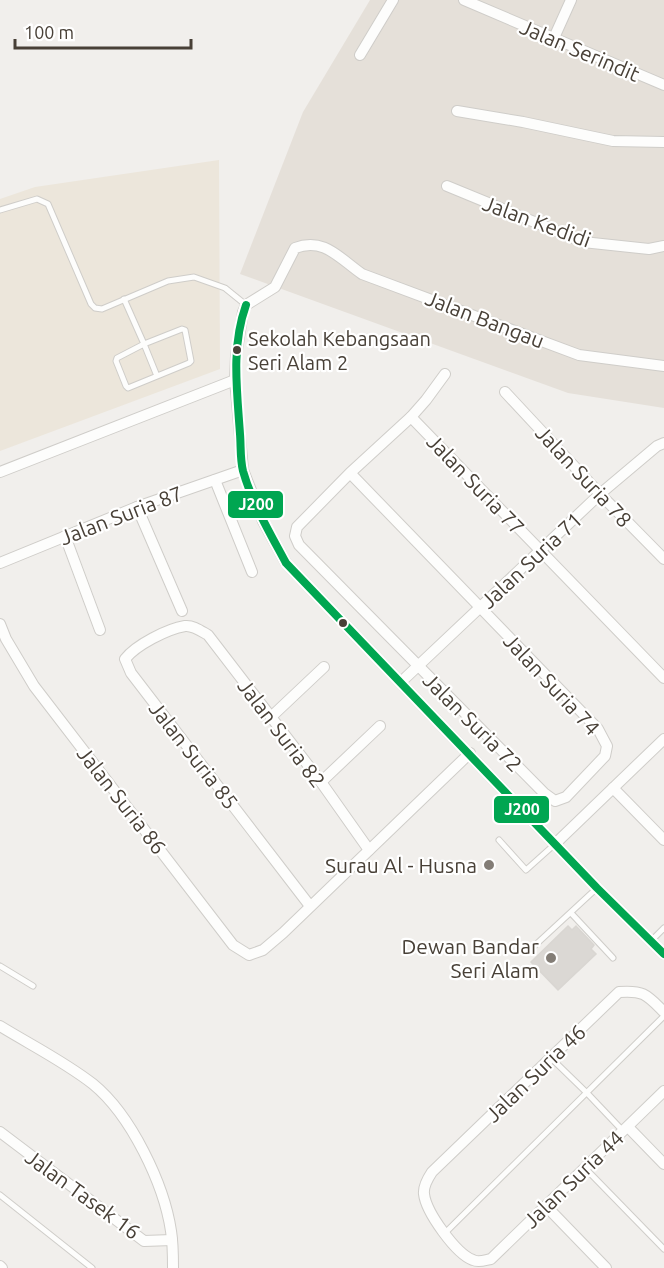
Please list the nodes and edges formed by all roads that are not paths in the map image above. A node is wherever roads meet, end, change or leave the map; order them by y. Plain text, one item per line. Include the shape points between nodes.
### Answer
1 (393, 0) edge
2 (464, 0) edge
3 (571, 0) edge
4 (554, 40) junction
5 (360, 55) dead end
6 (664, 85) edge
7 (457, 111) dead end
8 (664, 142) edge
9 (447, 186) dead end
10 (0, 210) edge
11 (664, 246) edge
12 (124, 299) junction
13 (246, 305) junction
14 (144, 344) junction
15 (664, 366) edge
16 (445, 374) dead end
17 (158, 376) junction
18 (235, 380) junction
19 (505, 392) dead end
20 (411, 417) junction
21 (664, 443) edge
22 (243, 470) junction
23 (0, 472) edge
24 (350, 473) junction
25 (215, 480) junction
26 (600, 494) junction
27 (137, 507) junction
28 (64, 536) junction
29 (540, 552) junction
30 (664, 560) edge
31 (0, 563) edge
32 (252, 572) dead end
33 (480, 608) junction
34 (182, 611) dead end
35 (0, 624) edge
36 (187, 626) joint
37 (100, 630) dead end
38 (417, 666) junction
39 (324, 667) dead end
40 (664, 678) edge
41 (401, 682) junction
42 (271, 717) junction
43 (380, 726) dead end
44 (664, 739) edge
45 (470, 753) junction
46 (321, 782) junction
47 (613, 788) junction
48 (555, 801) joint
49 (499, 840) dead end
50 (664, 840) edge
51 (556, 843) junction
52 (369, 850) junction
53 (597, 888) junction
54 (310, 906) junction
55 (571, 914) junction
56 (664, 928) edge
57 (651, 941) junction
58 (531, 949) dead end
59 (664, 954) edge
60 (613, 958) dead end
61 (0, 966) edge
62 (33, 986) dead end
63 (664, 1014) edge
64 (0, 1026) edge
65 (551, 1058) junction
66 (664, 1091) edge
67 (587, 1093) junction
68 (625, 1129) junction
69 (0, 1132) edge
70 (664, 1164) edge
71 (585, 1168) junction
72 (0, 1195) edge
73 (546, 1206) junction
74 (445, 1233) junction
75 (172, 1240) junction
76 (664, 1249) edge
77 (480, 1265) edge
78 (92, 1268) edge
79 (174, 1268) edge
80 (606, 1268) edge

1 - 5 street
2 - 4 street, Jalan Serindit
3 - 4 street
4 - 6 street, Jalan Serindit
7 - 8 street via 613,141
9 - 11 street, Jalan Kedidi via 583,242 649,249
10 - 12 lane via 28,200 48,204 91,304 102,309
12 - 13 lane via 168,281 194,278 225,288
12 - 14 lane
13 - 15 street, Jalan Bangau via 275,287 295,248 316,243 362,274 579,355
13 - 18 street
14 - 17 lane
14 - 17 lane via 117,358 126,386
14 - 17 lane via 185,330 190,361
16 - 20 street
18 - 22 street
18 - 23 street
19 - 26 street, Jalan Suria 78
20 - 24 street
20 - 29 street, Jalan Suria 77
21 - 26 street, Jalan Suria 71
22 - 25 street, Jalan Suria 87
22 - 41 street via 286,563
24 - 33 street
24 - 38 street, Jalan Suria 72 via 297,527 295,536 299,545
25 - 27 street, Jalan Suria 87
25 - 32 street
26 - 29 street, Jalan Suria 71
26 - 30 street, Jalan Suria 78
27 - 28 street, Jalan Suria 87
27 - 34 street
28 - 31 street, Jalan Suria 87
28 - 37 street
29 - 33 street, Jalan Suria 71
29 - 40 street, Jalan Suria 77
33 - 38 street, Jalan Suria 71
33 - 48 street, Jalan Suria 74 via 598,729 607,746 598,764 566,797
35 - 54 street, Jalan Suria 86 via 34,686 233,945 249,955 263,950
36 - 42 street, Jalan Suria 82 via 208,635
36 - 54 street, Jalan Suria 85 via 133,649 125,659 131,673
38 - 41 street, Jalan Suria 71
38 - 48 street, Jalan Suria 72
39 - 42 street
41 - 45 street
42 - 46 street, Jalan Suria 82
43 - 46 street
44 - 47 street
45 - 51 street
45 - 52 street
46 - 52 street, Jalan Suria 82
47 - 50 street
47 - 51 street
49 - 51 lane via 526,870
51 - 53 street
52 - 54 street
53 - 55 lane
53 - 57 street
55 - 58 lane
55 - 60 lane
56 - 57 lane
57 - 59 street
61 - 62 lane
63 - 65 street, Jalan Suria 46 via 646,993 619,992
63 - 67 lane
64 - 75 street via 79,1074 112,1102 151,1166
65 - 67 lane
65 - 74 street, Jalan Suria 46 via 432,1172 424,1193
66 - 68 street, Jalan Suria 44
67 - 68 lane
67 - 74 lane
68 - 70 street
68 - 71 street, Jalan Suria 44
69 - 75 street, Jalan Tasek 16 via 144,1241
71 - 73 street, Jalan Suria 44
71 - 76 lane
72 - 78 lane
73 - 77 street, Jalan Suria 44
73 - 80 street
74 - 77 street via 460,1252
75 - 79 street

